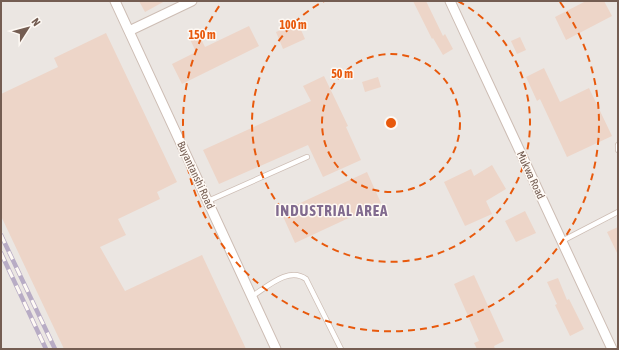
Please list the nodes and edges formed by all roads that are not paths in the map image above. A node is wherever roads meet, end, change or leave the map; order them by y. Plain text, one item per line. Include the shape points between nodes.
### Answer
1 (115, 1) edge
2 (192, 1) edge
3 (450, 1) edge
4 (129, 30) junction
5 (618, 145) edge
6 (618, 150) edge
7 (307, 157) dead end
8 (208, 201) junction
9 (618, 212) edge
10 (562, 241) junction
11 (252, 297) junction
12 (276, 349) edge
13 (341, 349) edge
14 (612, 349) edge

1 - 4 street, Buyantanshi Road
2 - 4 street
3 - 10 street, Mukwa Road
4 - 8 street, Buyantanshi Road
5 - 6 lane
7 - 8 lane
8 - 11 street, Buyantanshi Road
9 - 10 lane
10 - 14 street, Mukwa Road
11 - 12 street, Buyantanshi Road
11 - 13 lane via 291,274 299,274 306,279

